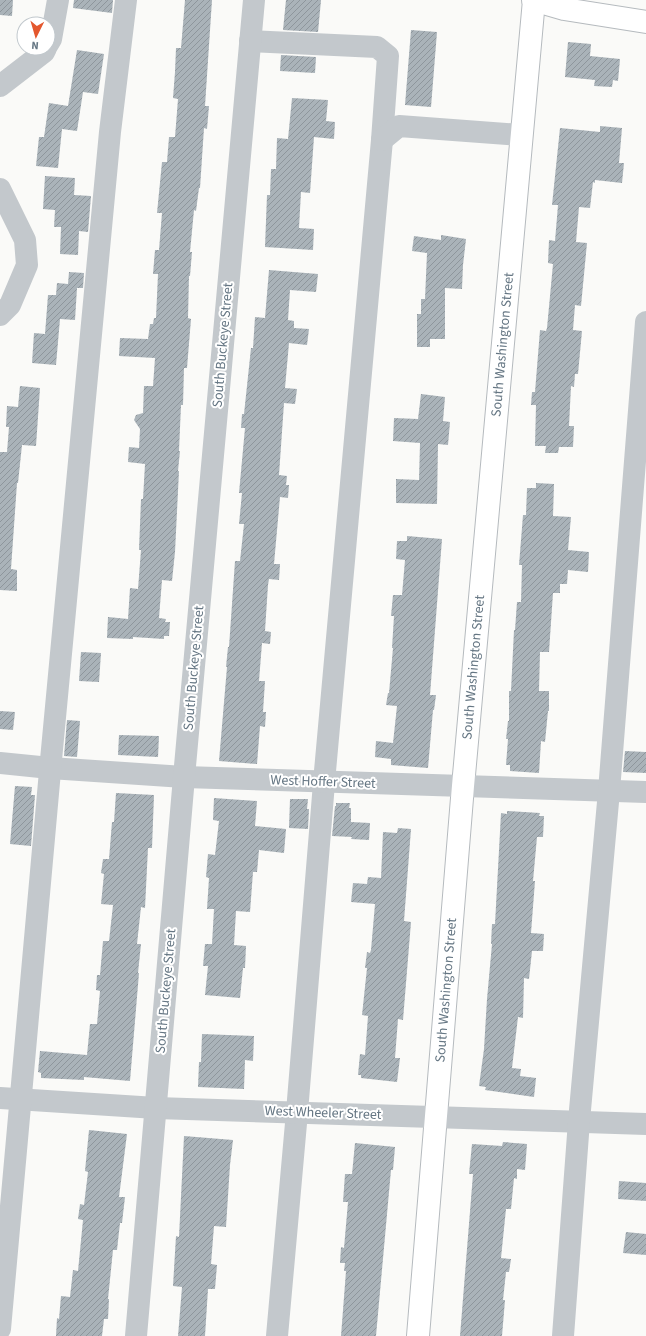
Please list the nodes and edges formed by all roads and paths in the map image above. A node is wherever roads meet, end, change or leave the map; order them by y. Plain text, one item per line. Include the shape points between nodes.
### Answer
1 (58, 0) edge
2 (126, 0) edge
3 (254, 0) edge
4 (534, 0) edge
5 (55, 16) edge
6 (646, 22) edge
7 (250, 41) junction
8 (39, 56) edge
9 (0, 86) edge
10 (521, 135) junction
11 (382, 140) junction
12 (0, 189) edge
13 (6, 212) edge
14 (0, 315) edge
15 (646, 322) edge
16 (0, 763) edge
17 (50, 768) junction
18 (184, 777) junction
19 (324, 782) junction
20 (463, 786) junction
21 (609, 791) junction
22 (646, 792) edge
23 (10, 1098) edge
24 (156, 1108) junction
25 (297, 1112) junction
26 (436, 1116) junction
27 (579, 1121) junction
28 (646, 1124) edge
29 (0, 1329) edge
30 (136, 1336) edge
31 (277, 1336) edge
32 (418, 1336) edge
33 (563, 1336) edge

1 - 5 street
2 - 17 street via 110,132
3 - 7 street, South Buckeye Street
4 - 6 main road via 564,9
4 - 10 main road, South Washington Street
7 - 11 street via 377,47 388,56
7 - 18 street, South Buckeye Street
8 - 9 street
10 - 11 street via 399,126
10 - 20 main road, South Washington Street
11 - 19 street
12 - 13 street
13 - 14 street via 26,240 27,265 10,304
15 - 21 street
16 - 17 street, West Hoffer Street
17 - 18 street, West Hoffer Street
17 - 23 street
18 - 19 street, West Hoffer Street
18 - 24 street, South Buckeye Street
19 - 20 street, West Hoffer Street
19 - 25 street
20 - 21 street, West Hoffer Street
20 - 26 main road, South Washington Street
21 - 22 street, West Hoffer Street
21 - 27 street
23 - 24 street, West Wheeler Street
23 - 29 street
24 - 25 street, West Wheeler Street
24 - 30 street, South Buckeye Street
25 - 26 street, West Wheeler Street
25 - 31 street
26 - 27 street, West Wheeler Street
26 - 32 main road, South Washington Street
27 - 28 street, West Wheeler Street
27 - 33 street

